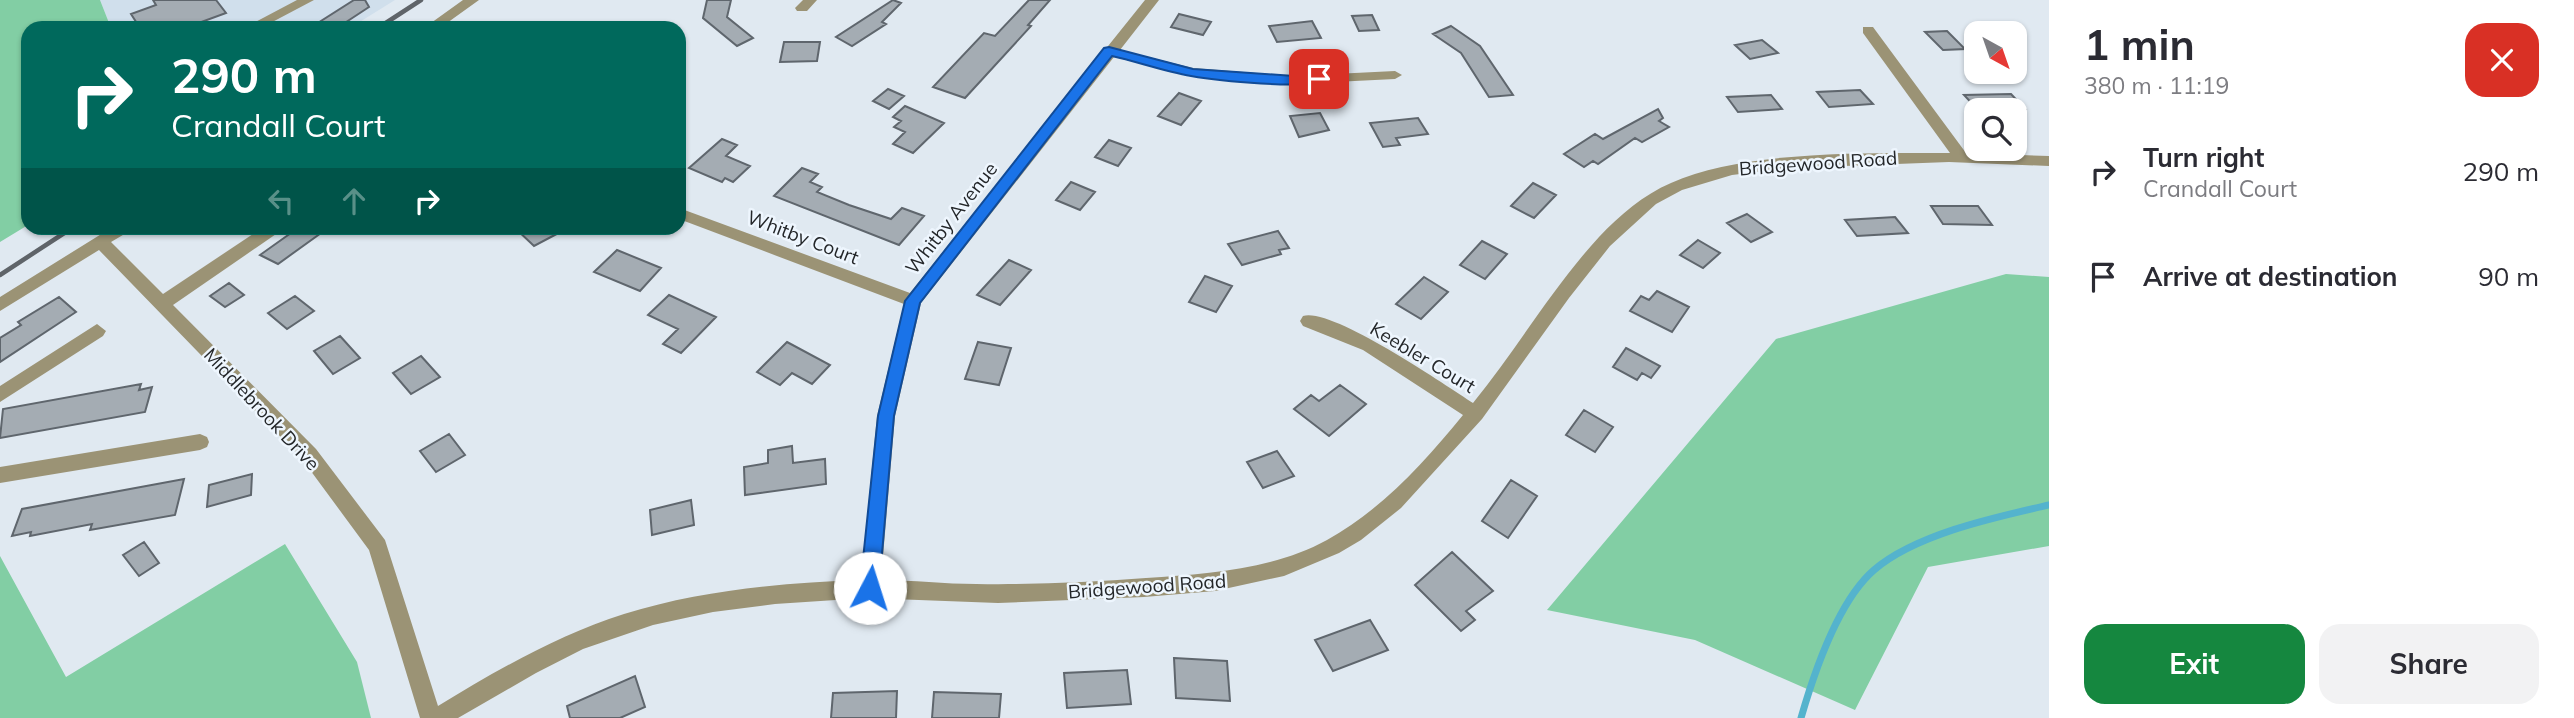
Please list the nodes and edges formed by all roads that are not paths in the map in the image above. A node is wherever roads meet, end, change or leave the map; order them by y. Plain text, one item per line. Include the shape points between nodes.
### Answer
1 (307, 0) edge
2 (472, 0) edge
3 (1152, 0) edge
4 (265, 21) edge
5 (441, 21) edge
6 (1868, 30) dead end
7 (1109, 51) junction
8 (1395, 75) dead end
9 (1960, 155) junction
10 (2049, 161) edge
11 (686, 216) edge
12 (110, 235) edge
13 (263, 235) edge
14 (100, 241) junction
15 (913, 301) junction
16 (161, 304) junction
17 (0, 305) edge
18 (1309, 321) dead end
19 (97, 331) dead end
20 (0, 395) edge
21 (1476, 414) junction
22 (200, 442) dead end
23 (0, 475) edge
24 (870, 588) junction
25 (431, 718) edge
26 (438, 718) edge

1 - 4 street
2 - 5 street
3 - 7 street, Whitby Avenue
6 - 9 street
7 - 8 street via 1193,72 1294,80
7 - 15 street, Whitby Avenue
9 - 10 street, Bridgewood Road
9 - 21 street, Bridgewood Road via 1734,168 1653,198 1612,234
11 - 15 street, Whitby Court
12 - 14 street
13 - 16 street
14 - 16 street, Middlebrook Drive
14 - 17 street
15 - 24 street, Whitby Avenue via 886,416
16 - 25 street, Middlebrook Drive via 309,454 378,546
18 - 21 street, Keebler Court via 1369,345
19 - 20 street
21 - 24 street, Bridgewood Road via 1363,531 1289,566 1204,584 1072,592
22 - 23 street
24 - 26 street, Bridgewood Road via 727,600 622,624 485,688

